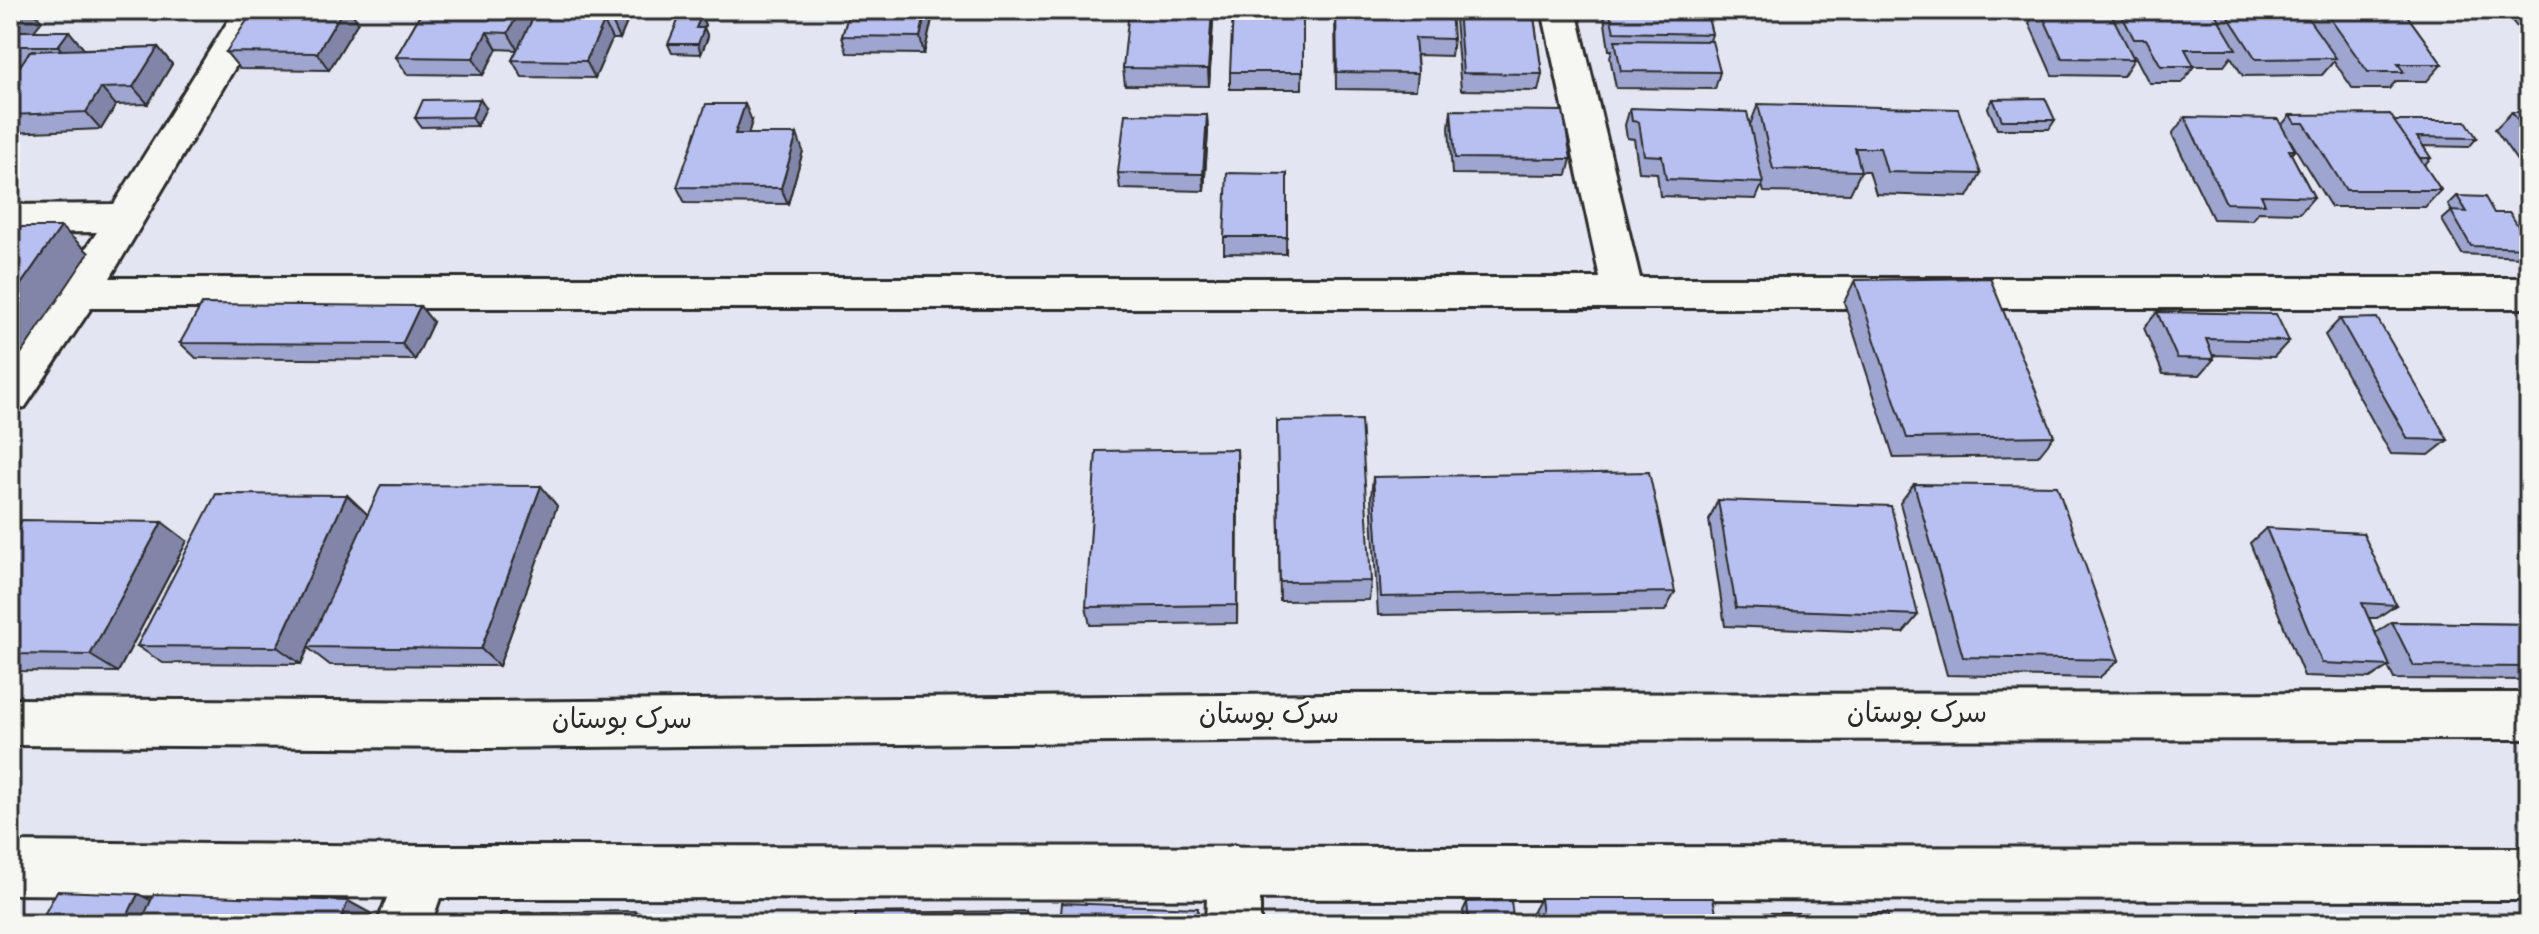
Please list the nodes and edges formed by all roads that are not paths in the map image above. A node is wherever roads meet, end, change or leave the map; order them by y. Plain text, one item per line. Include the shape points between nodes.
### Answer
1 (252, 10) edge
2 (1559, 10) edge
3 (123, 218) junction
4 (10, 219) edge
5 (80, 293) junction
6 (1623, 293) junction
7 (2529, 293) edge
8 (10, 395) edge
9 (2529, 716) edge
10 (10, 722) edge
11 (10, 868) edge
12 (1234, 871) junction
13 (423, 872) junction
14 (2529, 874) edge
15 (404, 924) edge
16 (1233, 924) edge

1 - 3 street
2 - 6 street
3 - 4 street
3 - 5 street
5 - 6 street
5 - 8 street
6 - 7 street
9 - 10 street, سرک بوستان via 1330,717 499,725
11 - 13 street
12 - 13 street
12 - 14 street
12 - 16 street
13 - 15 street

